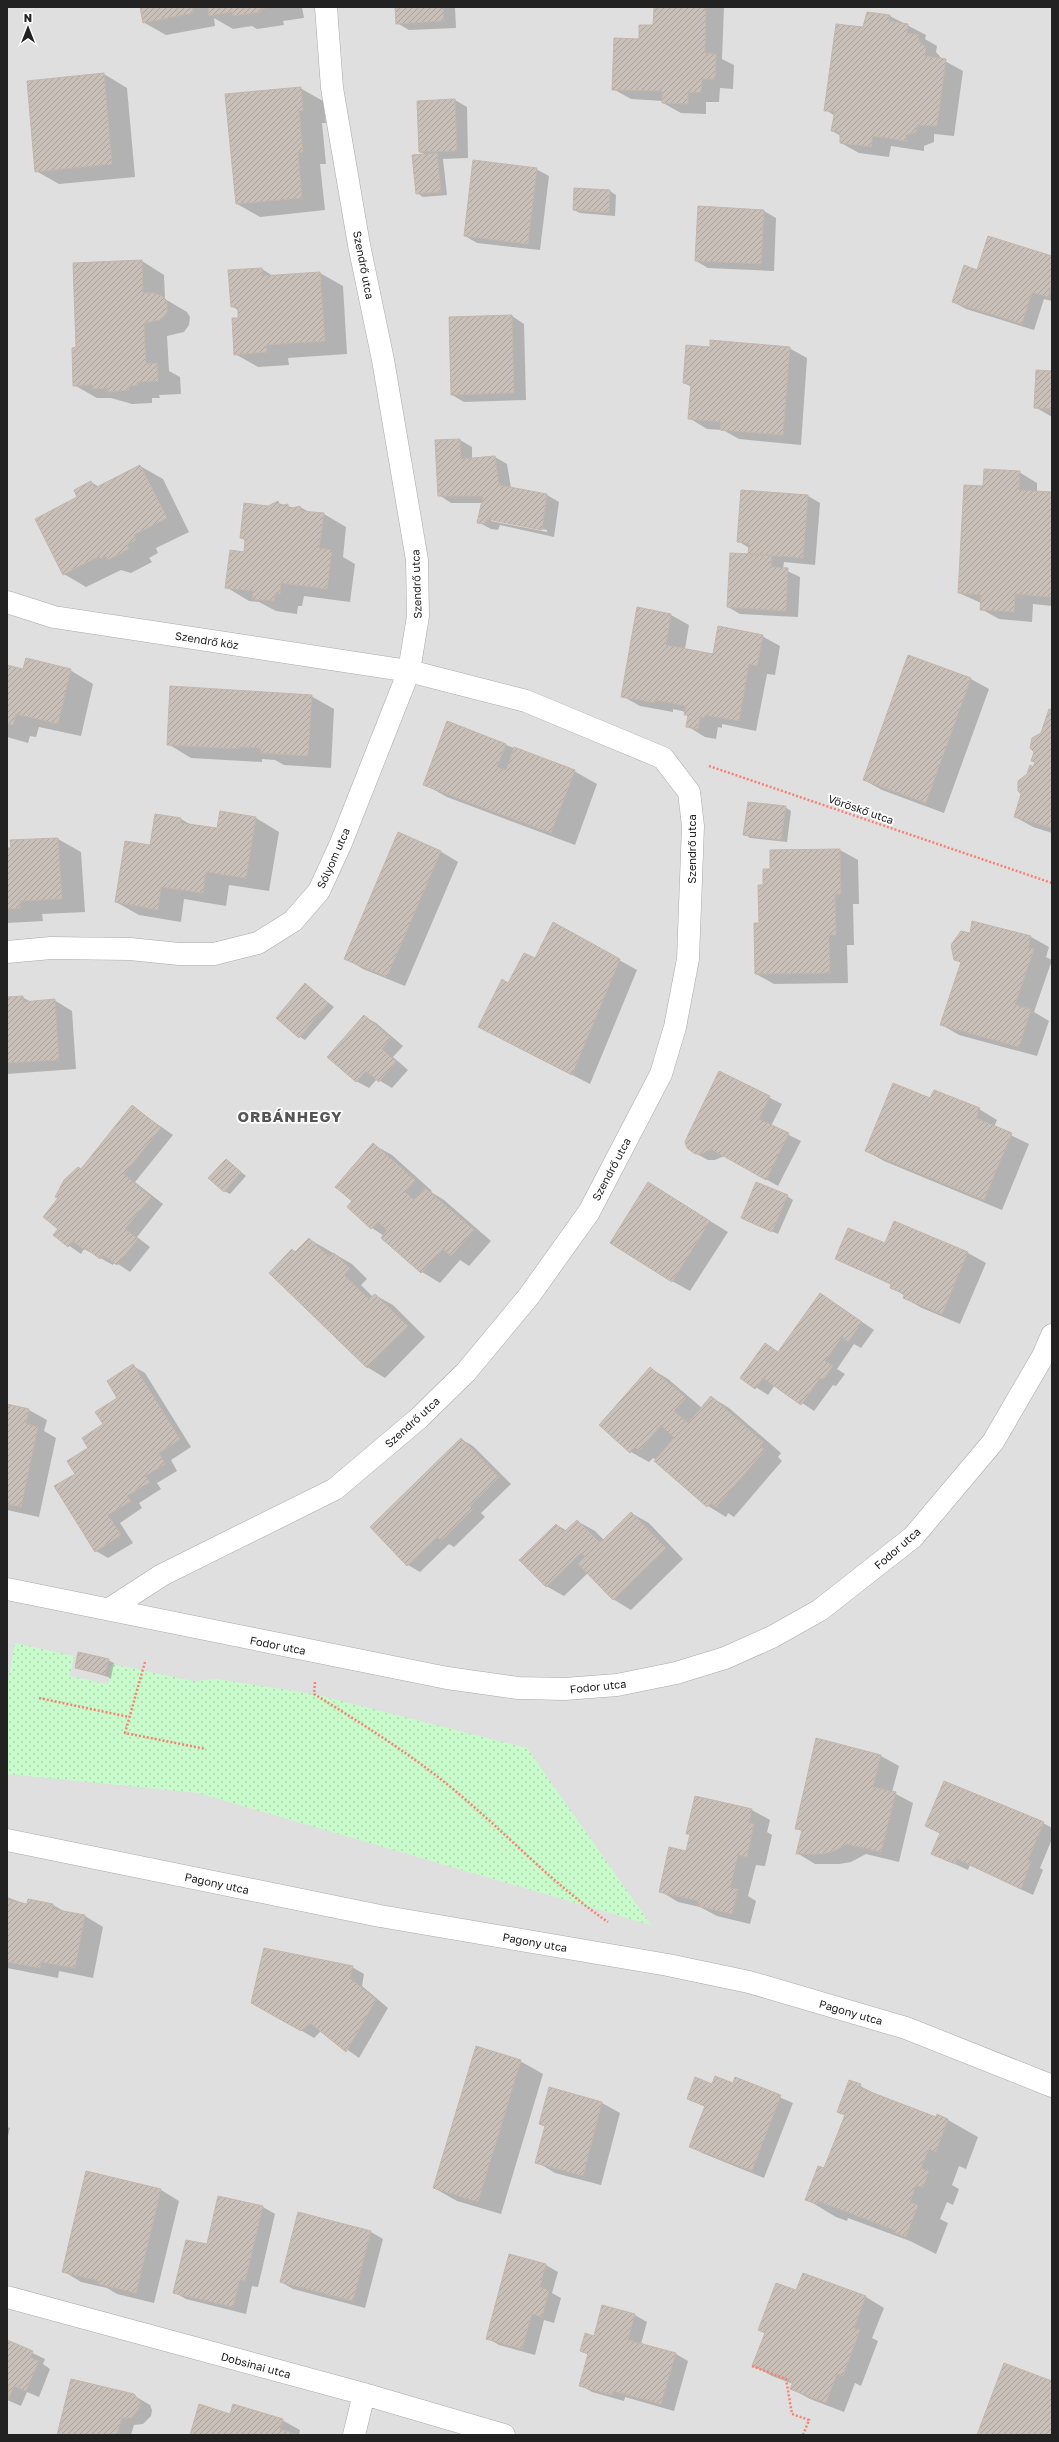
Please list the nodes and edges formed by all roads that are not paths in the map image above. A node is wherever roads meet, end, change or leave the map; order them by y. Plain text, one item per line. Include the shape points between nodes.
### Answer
1 (326, 7) edge
2 (7, 602) edge
3 (409, 671) junction
4 (7, 952) edge
5 (1052, 1335) edge
6 (7, 1589) edge
7 (111, 1608) junction
8 (7, 1840) edge
9 (1052, 2086) edge
10 (7, 2297) edge
11 (364, 2394) junction
12 (354, 2435) edge
13 (504, 2435) edge

1 - 3 street, Szendrő utca via 332,88 417,560 418,616
2 - 3 street, Szendrő köz via 54,617
3 - 4 street, Sólyom utca via 341,843 319,891 293,921 258,943 214,954 51,948
3 - 7 street, Szendrő utca via 526,701 663,758 689,792 693,826 688,959 675,1028 661,1074 589,1212 529,1296 466,1372 419,1418 341,1484 162,1575
5 - 7 street, Fodor utca via 1043,1356 993,1442 913,1537 820,1610 772,1638 732,1655 676,1673 617,1685 565,1689 518,1688 447,1678 289,1647
6 - 7 street, Fodor utca
8 - 9 street, Pagony utca via 380,1916 668,1965 749,1982 906,2028
10 - 11 street, Dobsinai utca
11 - 12 street
11 - 13 street, Dobsinai utca

